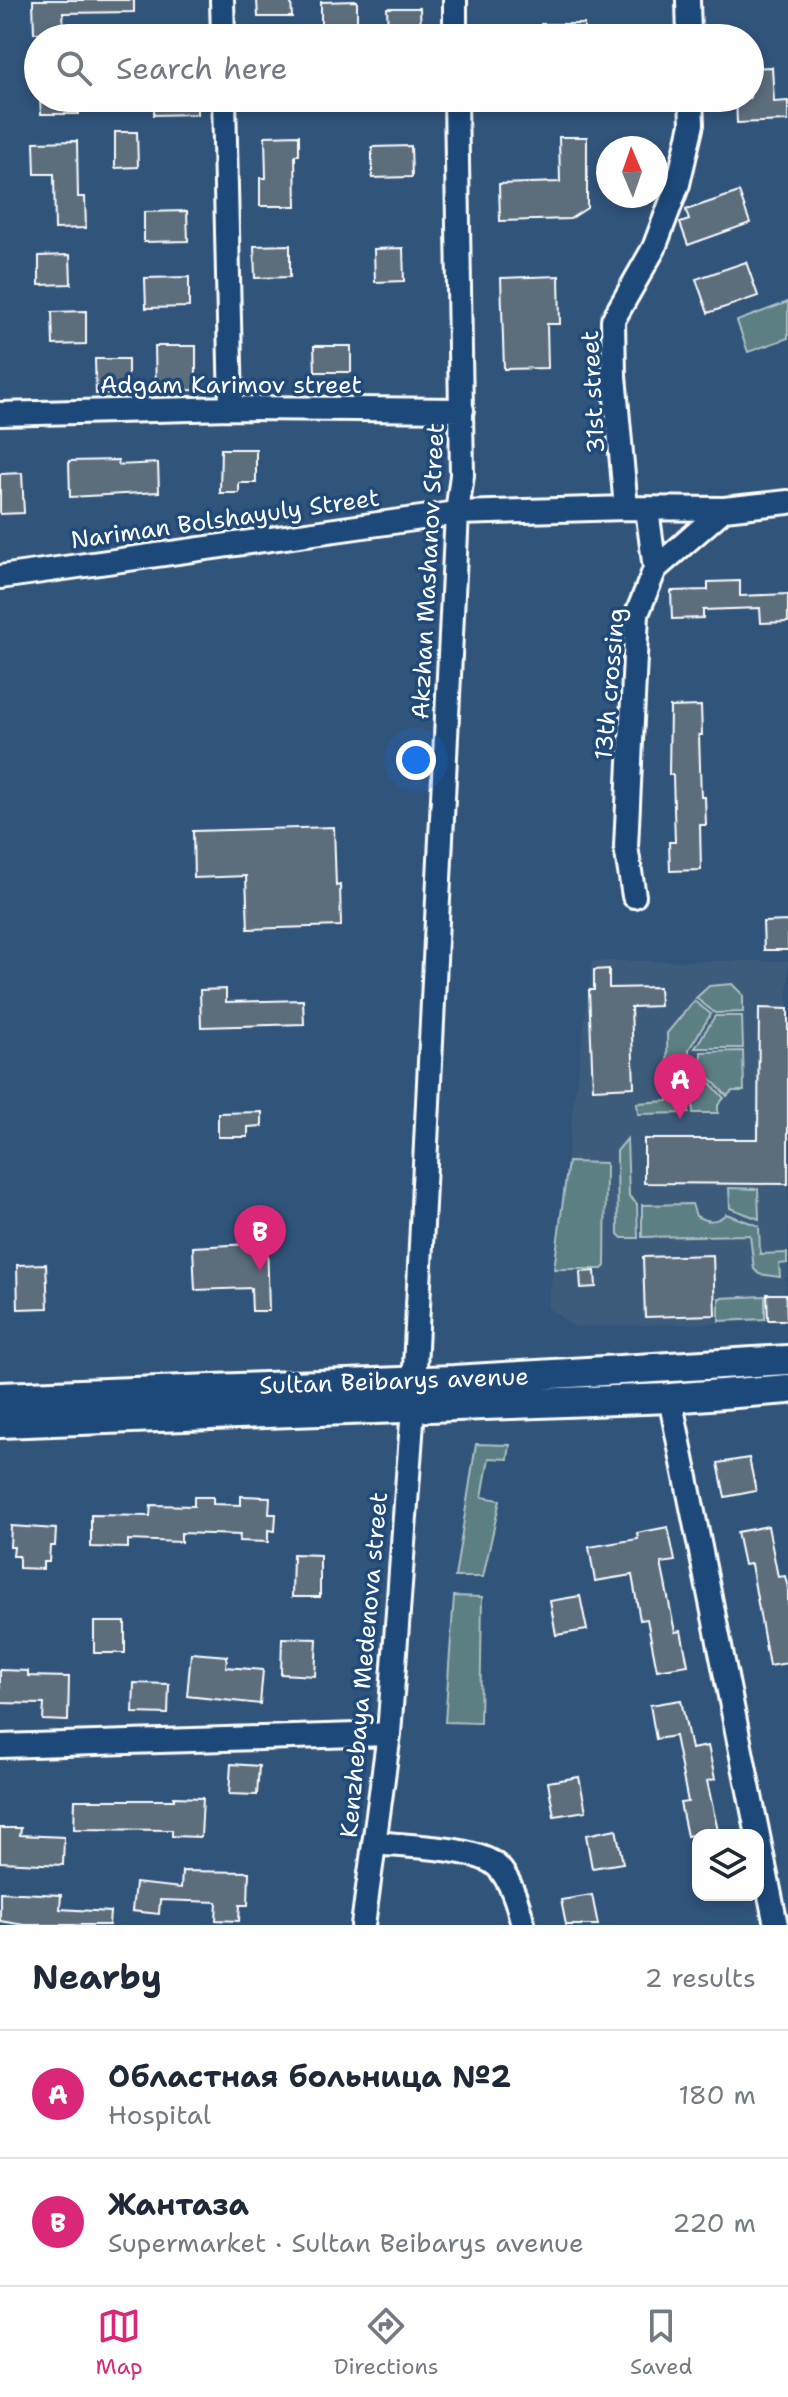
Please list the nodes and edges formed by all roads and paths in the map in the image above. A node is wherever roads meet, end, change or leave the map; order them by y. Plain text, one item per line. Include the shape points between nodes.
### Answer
1 (222, 0) edge
2 (455, 0) edge
3 (688, 0) edge
4 (223, 24) edge
5 (455, 24) edge
6 (689, 24) edge
7 (224, 112) edge
8 (456, 112) edge
9 (692, 112) edge
10 (231, 408) junction
11 (462, 410) junction
12 (0, 414) edge
13 (788, 502) edge
14 (636, 508) junction
15 (724, 509) junction
16 (457, 513) junction
17 (655, 569) junction
18 (0, 577) edge
19 (634, 896) dead end
20 (788, 1360) edge
21 (788, 1389) edge
22 (413, 1395) junction
23 (0, 1397) edge
24 (670, 1398) junction
25 (105, 1406) junction
26 (0, 1423) edge
27 (389, 1734) junction
28 (0, 1746) edge
29 (374, 1843) junction
30 (363, 1925) edge
31 (523, 1925) edge
32 (776, 1925) edge

1 - 4 street
2 - 5 street
3 - 6 street
7 - 10 street
8 - 11 street, Akzhan Mashanov Street
9 - 14 street, 31st street via 678,184 654,248 613,320 614,376
10 - 11 street, Adgam Karimov street
10 - 12 street, Adgam Karimov street
11 - 16 street, Akzhan Mashanov Street
13 - 15 street, Nariman Bolshayuly Street
14 - 15 street, Nariman Bolshayuly Street
14 - 16 street, Nariman Bolshayuly Street
14 - 17 street, 31st street
15 - 17 street, 13th crossing
16 - 18 street, Nariman Bolshayuly Street
16 - 22 street, Akzhan Mashanov Street
17 - 19 street, 13th crossing via 637,614 626,847
20 - 22 main road, Sultan Beibarys avenue
21 - 24 main road, Sultan Beibarys avenue
22 - 24 main road, Sultan Beibarys avenue
22 - 25 main road, Sultan Beibarys avenue
22 - 27 street, Kenzhebaya Medenova street
23 - 25 main road, Sultan Beibarys avenue
24 - 32 street
25 - 26 main road, Sultan Beibarys avenue
27 - 28 street
27 - 29 street, Kenzhebaya Medenova street
29 - 30 street, Kenzhebaya Medenova street
29 - 31 street via 478,1854 498,1867

